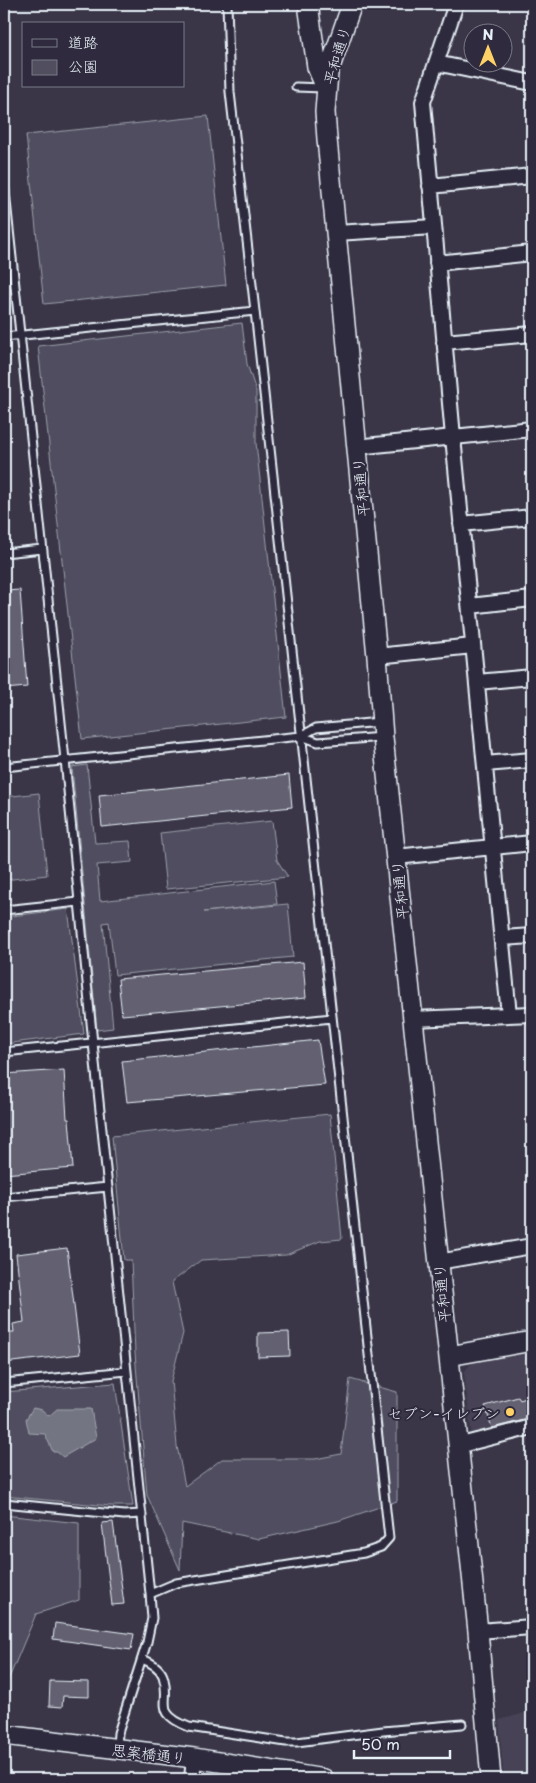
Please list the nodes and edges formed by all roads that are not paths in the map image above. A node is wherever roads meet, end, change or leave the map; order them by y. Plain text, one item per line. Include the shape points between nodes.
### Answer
1 (227, 4) edge
2 (308, 4) edge
3 (352, 4) edge
4 (456, 4) edge
5 (436, 63) junction
6 (532, 83) edge
7 (296, 87) dead end
8 (326, 88) junction
9 (532, 176) edge
10 (4, 182) edge
11 (430, 186) junction
12 (5, 211) edge
13 (434, 227) junction
14 (336, 232) junction
15 (532, 253) edge
16 (437, 262) junction
17 (255, 311) junction
18 (532, 334) edge
19 (19, 336) junction
20 (4, 337) edge
21 (444, 342) junction
22 (532, 429) edge
23 (453, 437) junction
24 (356, 447) junction
25 (532, 518) edge
26 (462, 524) junction
27 (42, 550) junction
28 (4, 553) edge
29 (532, 600) edge
30 (470, 606) junction
31 (473, 646) junction
32 (377, 656) junction
33 (532, 677) edge
34 (477, 682) junction
35 (382, 729) junction
36 (301, 736) junction
37 (66, 760) junction
38 (532, 760) edge
39 (485, 764) junction
40 (4, 767) edge
41 (532, 843) edge
42 (493, 847) junction
43 (396, 857) junction
44 (79, 902) junction
45 (4, 910) edge
46 (532, 936) edge
47 (502, 938) junction
48 (532, 1014) edge
49 (509, 1015) junction
50 (332, 1018) junction
51 (412, 1019) junction
52 (93, 1043) junction
53 (4, 1052) edge
54 (108, 1187) junction
55 (4, 1197) edge
56 (532, 1246) edge
57 (438, 1262) junction
58 (532, 1341) edge
59 (448, 1356) junction
60 (127, 1371) junction
61 (4, 1383) edge
62 (532, 1427) edge
63 (457, 1446) junction
64 (4, 1503) edge
65 (142, 1514) junction
66 (150, 1594) junction
67 (532, 1627) edge
68 (478, 1631) junction
69 (142, 1659) junction
70 (462, 1724) dead end
71 (4, 1735) edge
72 (116, 1748) junction
73 (194, 1758) junction
74 (192, 1779) edge
75 (324, 1779) edge
76 (492, 1779) edge

1 - 17 lane via 230,92
2 - 8 street via 317,67
3 - 8 street, 平和通り via 332,58
4 - 5 street
5 - 6 street
5 - 11 street via 423,102
7 - 8 lane
8 - 14 street, 平和通り via 326,139
9 - 11 street
10 - 12 lane
11 - 13 street
12 - 19 lane
13 - 14 street
13 - 16 street
14 - 24 street, 平和通り
15 - 16 street
16 - 21 street
17 - 19 lane
17 - 36 lane
18 - 21 street
19 - 20 lane
19 - 27 lane
21 - 23 street
22 - 23 street
23 - 24 street
23 - 26 street
24 - 32 street, 平和通り
25 - 26 street
26 - 30 street
27 - 28 lane
27 - 37 lane
29 - 30 street
30 - 31 street
31 - 32 street
31 - 34 street
32 - 35 street, 平和通り
33 - 34 street
34 - 39 street
35 - 36 lane via 316,728
35 - 36 lane via 318,742
35 - 43 street, 平和通り
36 - 37 lane
36 - 50 lane
37 - 40 lane
37 - 44 lane
38 - 39 street
39 - 42 street
41 - 42 street
42 - 43 street
42 - 47 street
43 - 51 street, 平和通り
44 - 45 lane
44 - 52 lane
46 - 47 street
47 - 49 street
48 - 49 street
49 - 51 street
50 - 52 lane
50 - 66 lane via 389,1538 381,1547 364,1553 176,1583
51 - 57 street, 平和通り
52 - 53 lane
52 - 54 lane
54 - 55 lane
54 - 60 lane
56 - 57 street
57 - 59 street, 平和通り
58 - 59 street
59 - 63 street, 平和通り
60 - 61 lane
60 - 65 lane
62 - 63 street
63 - 68 street, 平和通り
64 - 65 lane
65 - 66 lane
66 - 69 lane via 152,1618
67 - 68 street
68 - 76 street, 平和通り
69 - 70 lane via 151,1663 164,1677 164,1704 168,1715 189,1728 296,1742
69 - 72 lane
71 - 72 street, 思案橋通り
72 - 73 street, 思案橋通り
73 - 74 street
73 - 75 street, 思案橋通り

